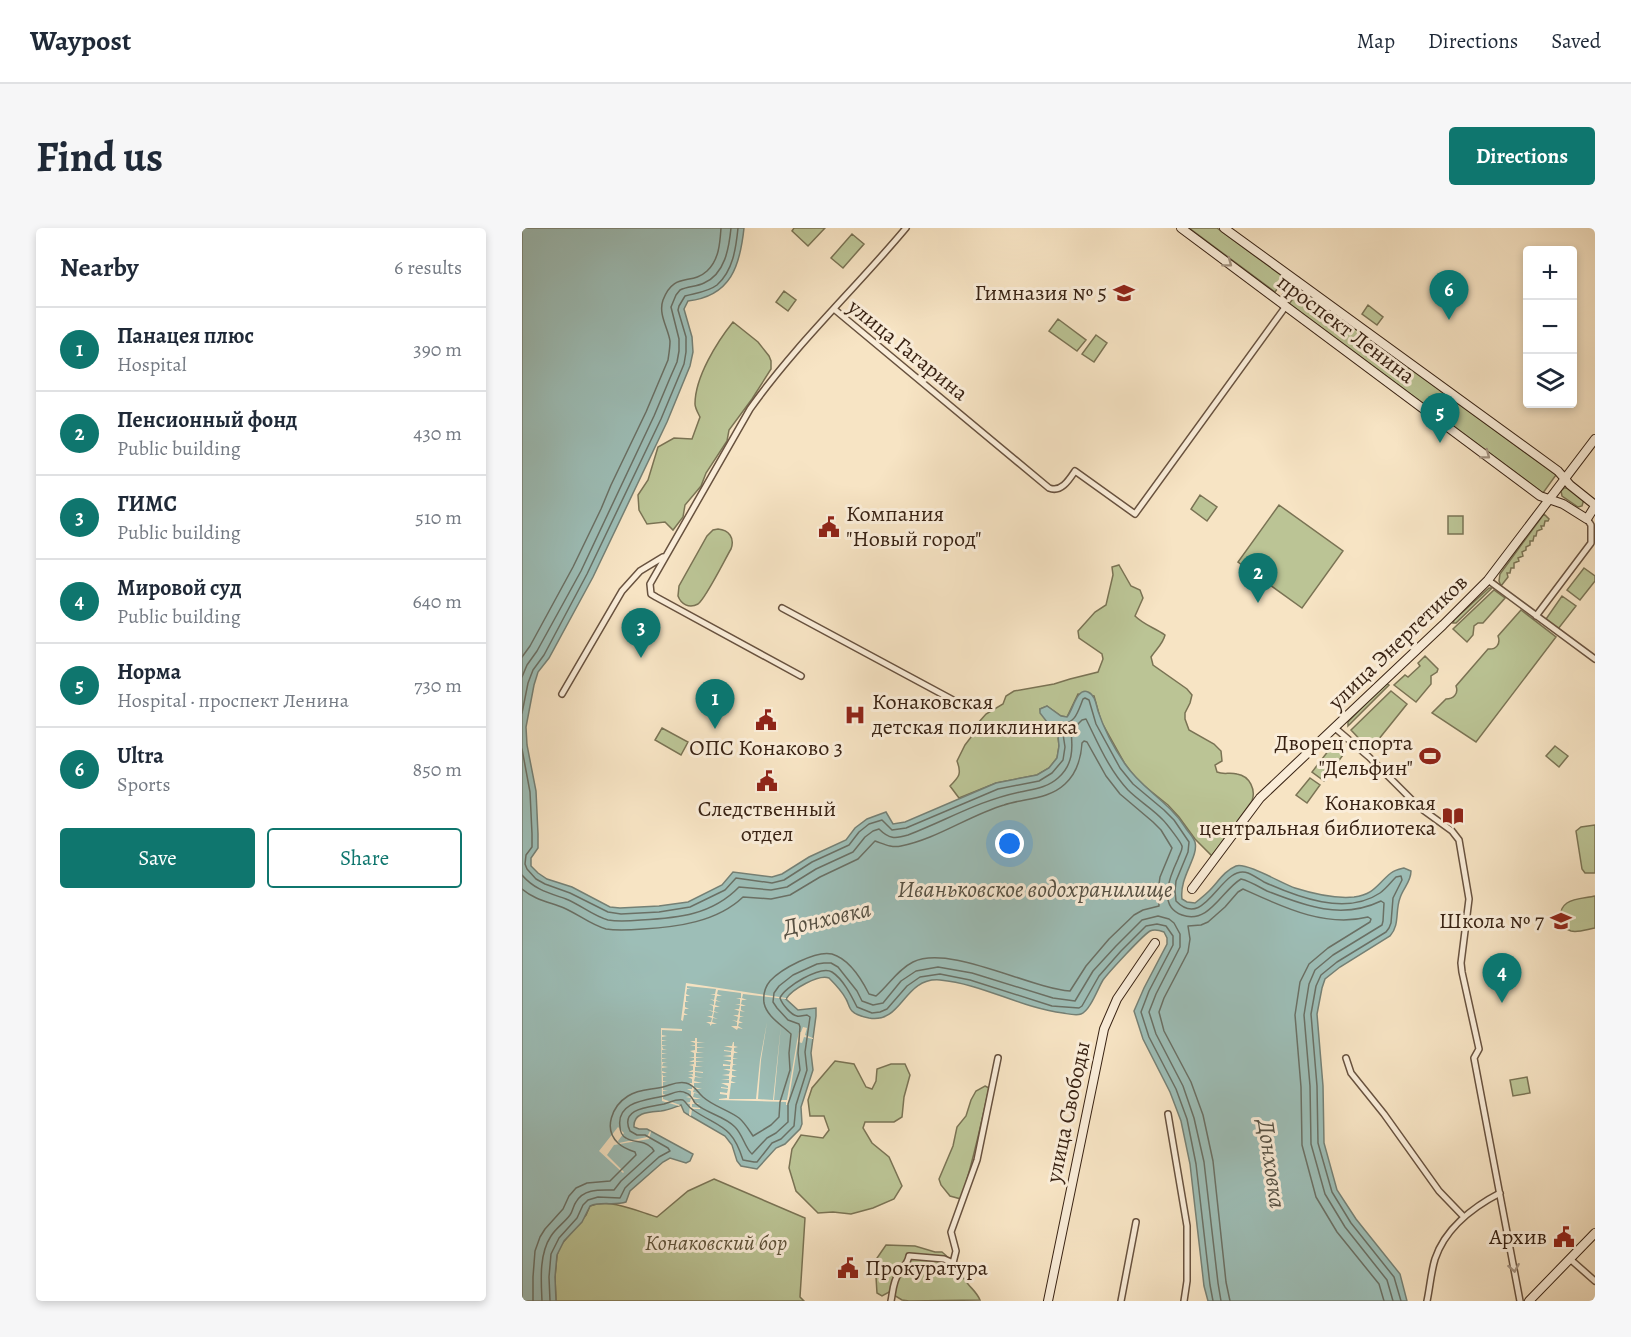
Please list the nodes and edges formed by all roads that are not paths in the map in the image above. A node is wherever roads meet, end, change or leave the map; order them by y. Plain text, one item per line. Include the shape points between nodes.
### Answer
1 (906, 228) edge
2 (1181, 228) edge
3 (1224, 228) edge
4 (1297, 280) junction
5 (1283, 304) junction
6 (834, 309) junction
7 (1595, 439) edge
8 (1564, 477) junction
9 (1548, 500) junction
10 (1595, 505) edge
11 (1587, 519) junction
12 (665, 557) junction
13 (1488, 580) junction
14 (782, 608) dead end
15 (1536, 616) junction
16 (1595, 659) edge
17 (801, 676) dead end
18 (562, 694) dead end
19 (953, 700) dead end
20 (1335, 728) junction
21 (1192, 889) dead end
22 (1155, 943) dead end
23 (998, 1058) dead end
24 (1346, 1058) dead end
25 (1168, 1114) dead end
26 (1500, 1193) junction
27 (1464, 1218) junction
28 (1136, 1222) dead end
29 (1595, 1233) edge
30 (1570, 1259) junction
31 (1595, 1281) edge
32 (891, 1301) edge
33 (1048, 1301) edge
34 (1121, 1301) edge
35 (1184, 1301) edge
36 (1427, 1301) edge
37 (1520, 1301) edge
38 (1529, 1301) edge

1 - 6 street
2 -> 5 street, проспект Ленина
3 - 4 street, проспект Ленина
4 - 5 street
4 - 8 street, проспект Ленина
5 - 6 street, улица Гагарина via 1135,514 1075,471 1059,489 1049,488
5 -> 9 street, проспект Ленина
6 - 12 street, улица Гагарина via 778,371 750,409
7 - 8 street, улица Энергетиков
8 - 9 street, улица Энергетиков
8 - 10 street, проспект Ленина
9 - 11 street, проспект Ленина
9 - 13 street, улица Энергетиков
10 - 11 street
11 - 15 street via 1591,543
12 - 17 street, улица Гагарина via 650,584 651,594
12 - 18 street via 640,571 622,591
13 - 15 street
13 - 20 street, улица Энергетиков
14 - 19 street
15 - 16 street
20 - 21 street, улица Энергетиков via 1260,798
20 - 26 street via 1459,840 1469,899 1462,972 1479,1049 1474,1058
22 - 33 street, улица Свободы via 1117,999 1104,1029
23 - 32 street via 977,1160 951,1232 956,1251 953,1263 909,1256 895,1281
24 - 27 street via 1351,1073 1439,1191
25 - 35 street via 1187,1226
26 - 27 street
26 -> 37 street
27 - 36 street via 1440,1247
28 - 34 street
29 - 30 street
30 - 31 street
30 - 38 street

